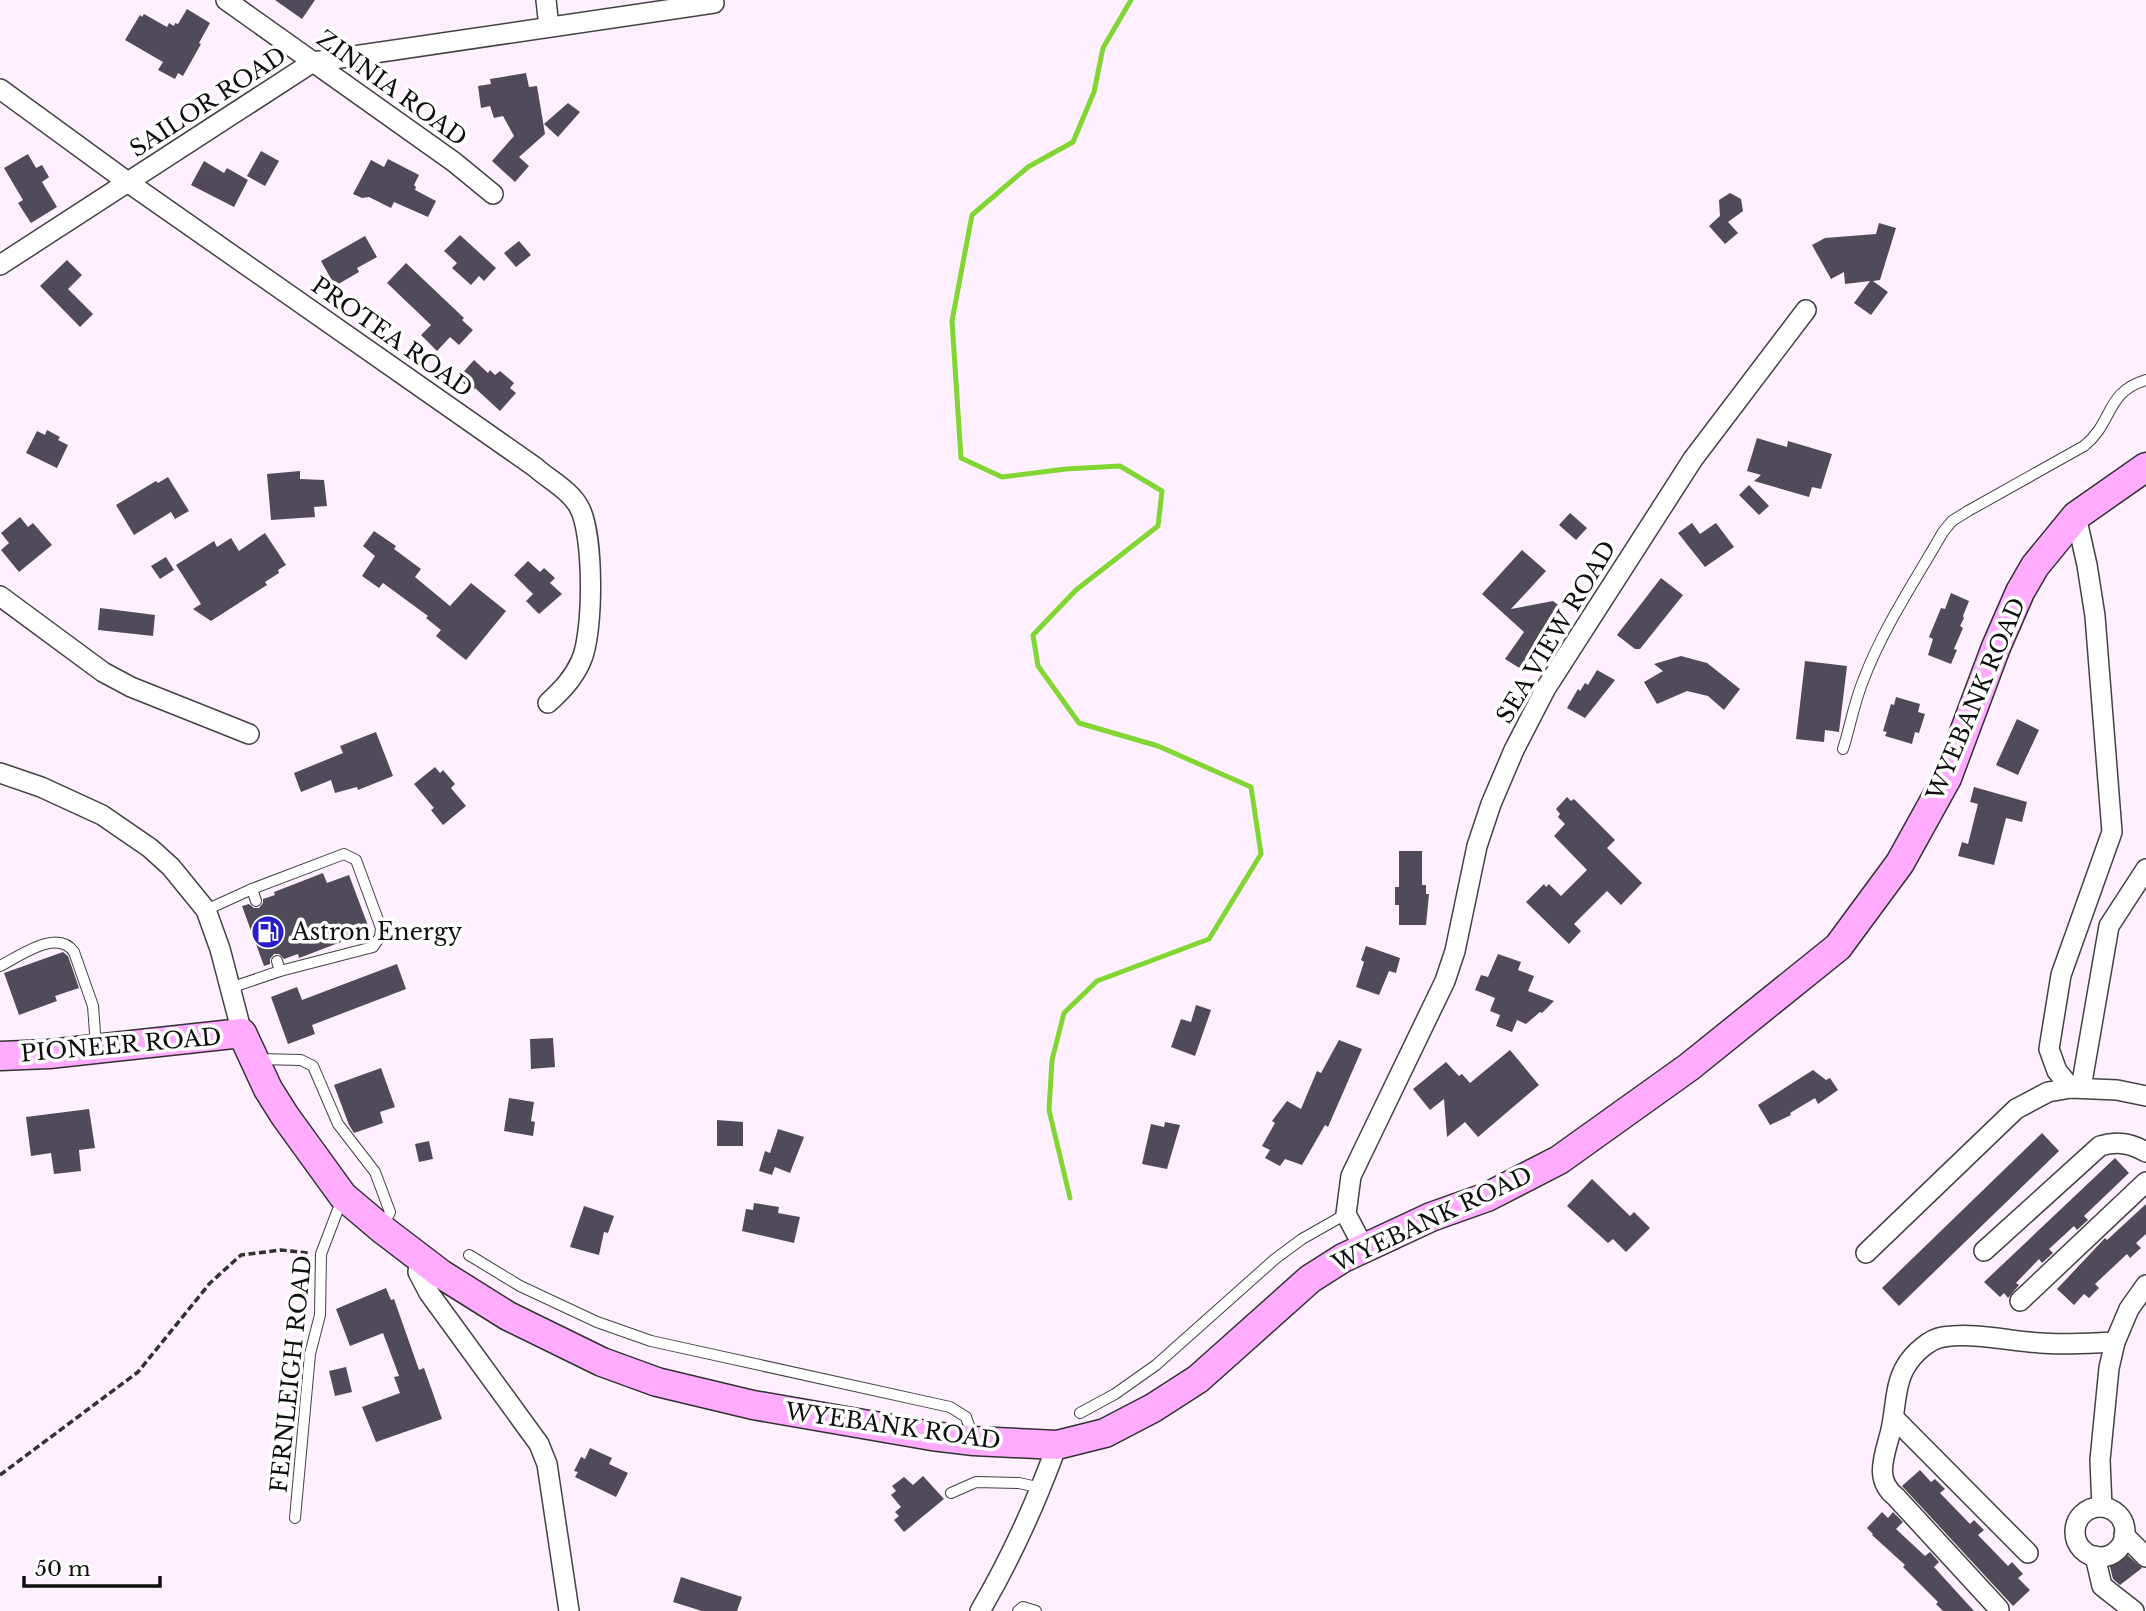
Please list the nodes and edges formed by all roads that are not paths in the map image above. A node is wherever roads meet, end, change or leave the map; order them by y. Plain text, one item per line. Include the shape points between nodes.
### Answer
1 (226, 0) edge
2 (546, 0) edge
3 (714, 3) dead end
4 (549, 27) junction
5 (313, 62) junction
6 (0, 89) edge
7 (129, 183) junction
8 (493, 194) dead end
9 (0, 265) edge
10 (1806, 310) dead end
11 (2146, 380) edge
12 (2146, 467) edge
13 (2076, 516) junction
14 (0, 596) edge
15 (548, 703) dead end
16 (249, 734) dead end
17 (1843, 750) dead end
18 (0, 773) edge
19 (2146, 869) edge
20 (252, 889) junction
21 (256, 901) dead end
22 (206, 910) junction
23 (0, 966) edge
24 (230, 988) junction
25 (242, 1033) junction
26 (96, 1049) junction
27 (0, 1056) edge
28 (254, 1058) junction
29 (2076, 1088) junction
30 (2146, 1096) edge
31 (2146, 1152) edge
32 (2146, 1182) edge
33 (343, 1196) junction
34 (1346, 1214) junction
35 (382, 1229) junction
36 (1364, 1248) junction
37 (1984, 1251) dead end
38 (1866, 1253) dead end
39 (469, 1255) dead end
40 (420, 1258) junction
41 (2146, 1285) edge
42 (2020, 1301) dead end
43 (2115, 1342) junction
44 (1080, 1413) dead end
45 (1894, 1418) junction
46 (974, 1441) junction
47 (1057, 1445) junction
48 (1041, 1489) junction
49 (951, 1493) dead end
50 (2102, 1507) junction
51 (295, 1518) dead end
52 (2124, 1535) junction
53 (2028, 1553) dead end
54 (2095, 1556) junction
55 (2146, 1557) edge
56 (1998, 1609) dead end
57 (569, 1611) edge
58 (980, 1611) edge
59 (1018, 1611) edge
60 (1036, 1611) edge
61 (2134, 1611) edge

1 - 5 street, ZINNIA ROAD
2 - 4 street
3 - 4 street, SAILOR ROAD
4 - 5 street, SAILOR ROAD
5 - 7 street, SAILOR ROAD
5 - 8 street, ZINNIA ROAD
6 - 7 street, PROTEA ROAD
7 - 9 street, SAILOR ROAD
7 - 15 street, PROTEA ROAD via 535,467 577,503 585,518 589,550 588,638 569,685
10 - 34 street, SEA VIEW ROAD via 1693,459 1546,688 1519,740 1477,846 1446,981 1351,1176
11 - 17 lane via 2121,392 2096,436 2084,446 1952,521 1870,663
12 - 13 main road, WYEBANK ROAD
13 - 29 street via 2095,616 2112,832 2061,975 2049,1049 2057,1071
13 - 36 main road, WYEBANK ROAD via 2020,592 1947,778 1900,863 1838,947 1689,1067 1559,1160 1486,1197
14 - 16 street via 103,672
18 - 22 street via 76,802 127,831 161,857
19 - 29 street via 2109,926
20 - 21 lane
20 - 22 lane
20 - 24 lane via 344,854 356,860 381,928 380,937 373,947 278,966
22 - 24 street
23 - 26 lane via 48,943 69,945 93,1006
24 - 25 street
25 - 26 main road, PIONEER ROAD
25 - 28 main road, WYEBANK ROAD
26 - 27 main road, PIONEER ROAD
28 - 33 main road, WYEBANK ROAD via 285,1116
28 - 35 lane via 301,1060 313,1066 338,1124 379,1180 390,1212
29 - 30 street
29 - 38 street via 2048,1092 2016,1109
31 - 37 street via 2116,1142 2100,1146
32 - 42 street
33 - 35 main road, WYEBANK ROAD
33 - 51 lane, FERNLEIGH ROAD via 321,1254 320,1315 310,1354
34 - 36 street
34 - 44 lane via 1275,1259 1156,1365
35 - 40 main road, WYEBANK ROAD
36 - 47 main road, WYEBANK ROAD via 1310,1279 1198,1379 1153,1408 1105,1433
39 - 46 lane via 520,1286 651,1341 950,1407 966,1417
40 - 46 main road, WYEBANK ROAD via 508,1316 602,1362 657,1382 753,1405
40 - 57 street via 418,1272 429,1293 539,1444 547,1464
41 - 43 street
43 - 45 street via 1941,1337 1923,1346 1905,1367
43 - 50 street via 2100,1461
45 - 53 street
45 - 56 street via 1881,1477 1886,1490
46 - 47 main road, WYEBANK ROAD
47 - 48 street
48 - 49 lane via 1019,1483 976,1482
48 - 58 street via 1008,1563
50 - 52 street via 2116,1514
50 - 54 street via 2086,1511 2076,1524 2081,1548
52 - 54 street via 2115,1552
52 - 55 street
54 - 61 street via 2102,1586
59 - 60 lane

